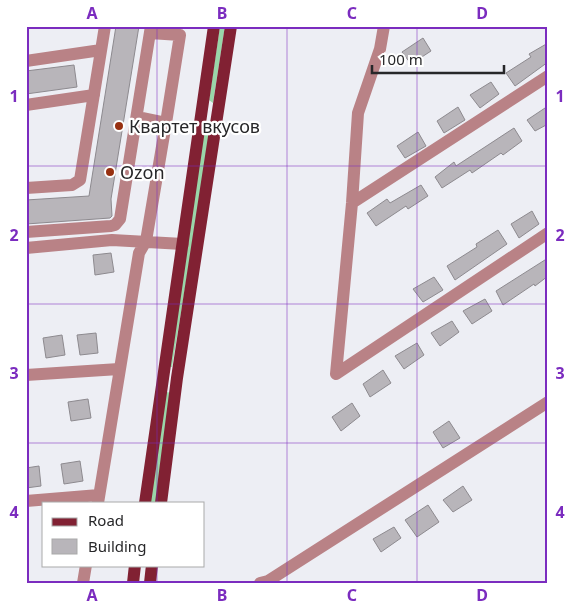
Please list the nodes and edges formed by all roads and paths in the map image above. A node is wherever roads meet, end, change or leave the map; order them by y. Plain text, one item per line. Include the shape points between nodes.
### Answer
1 (105, 26) edge
2 (214, 26) edge
3 (231, 26) edge
4 (384, 26) edge
5 (151, 30) edge
6 (181, 31) edge
7 (101, 50) junction
8 (26, 61) edge
9 (548, 76) edge
10 (94, 95) junction
11 (26, 105) edge
12 (202, 110) junction
13 (218, 111) junction
14 (137, 117) junction
15 (166, 123) junction
16 (26, 188) edge
17 (352, 203) junction
18 (26, 232) edge
19 (548, 233) edge
20 (146, 241) junction
21 (183, 244) junction
22 (26, 248) edge
23 (120, 369) junction
24 (26, 375) edge
25 (163, 376) junction
26 (177, 378) junction
27 (548, 402) edge
28 (99, 499) edge
29 (26, 501) edge
30 (145, 502) edge
31 (161, 502) edge
32 (86, 566) edge
33 (136, 566) edge
34 (152, 566) edge
35 (264, 582) edge
36 (83, 583) edge
37 (133, 583) edge
38 (150, 583) edge

1 - 7 street
2 - 12 main road
3 - 13 main road
4 - 17 street via 380,49 358,113
5 - 6 street
5 - 14 street
6 - 15 street
7 - 8 street
7 - 10 street
9 - 17 street
10 - 11 street
10 - 16 street via 78,182
12 - 13 street via 211,106
12 - 21 main road
13 - 26 main road
14 - 15 street
14 - 18 street via 118,222 111,226
15 - 20 street
17 - 19 street via 336,374
20 - 21 street
20 - 22 street via 112,240
20 - 23 street via 139,253
21 - 25 main road
23 - 24 street
23 - 28 street
25 - 26 street
25 - 30 main road
26 - 31 main road
27 - 35 street
28 - 29 street
32 - 36 street
33 - 37 main road
34 - 38 main road

